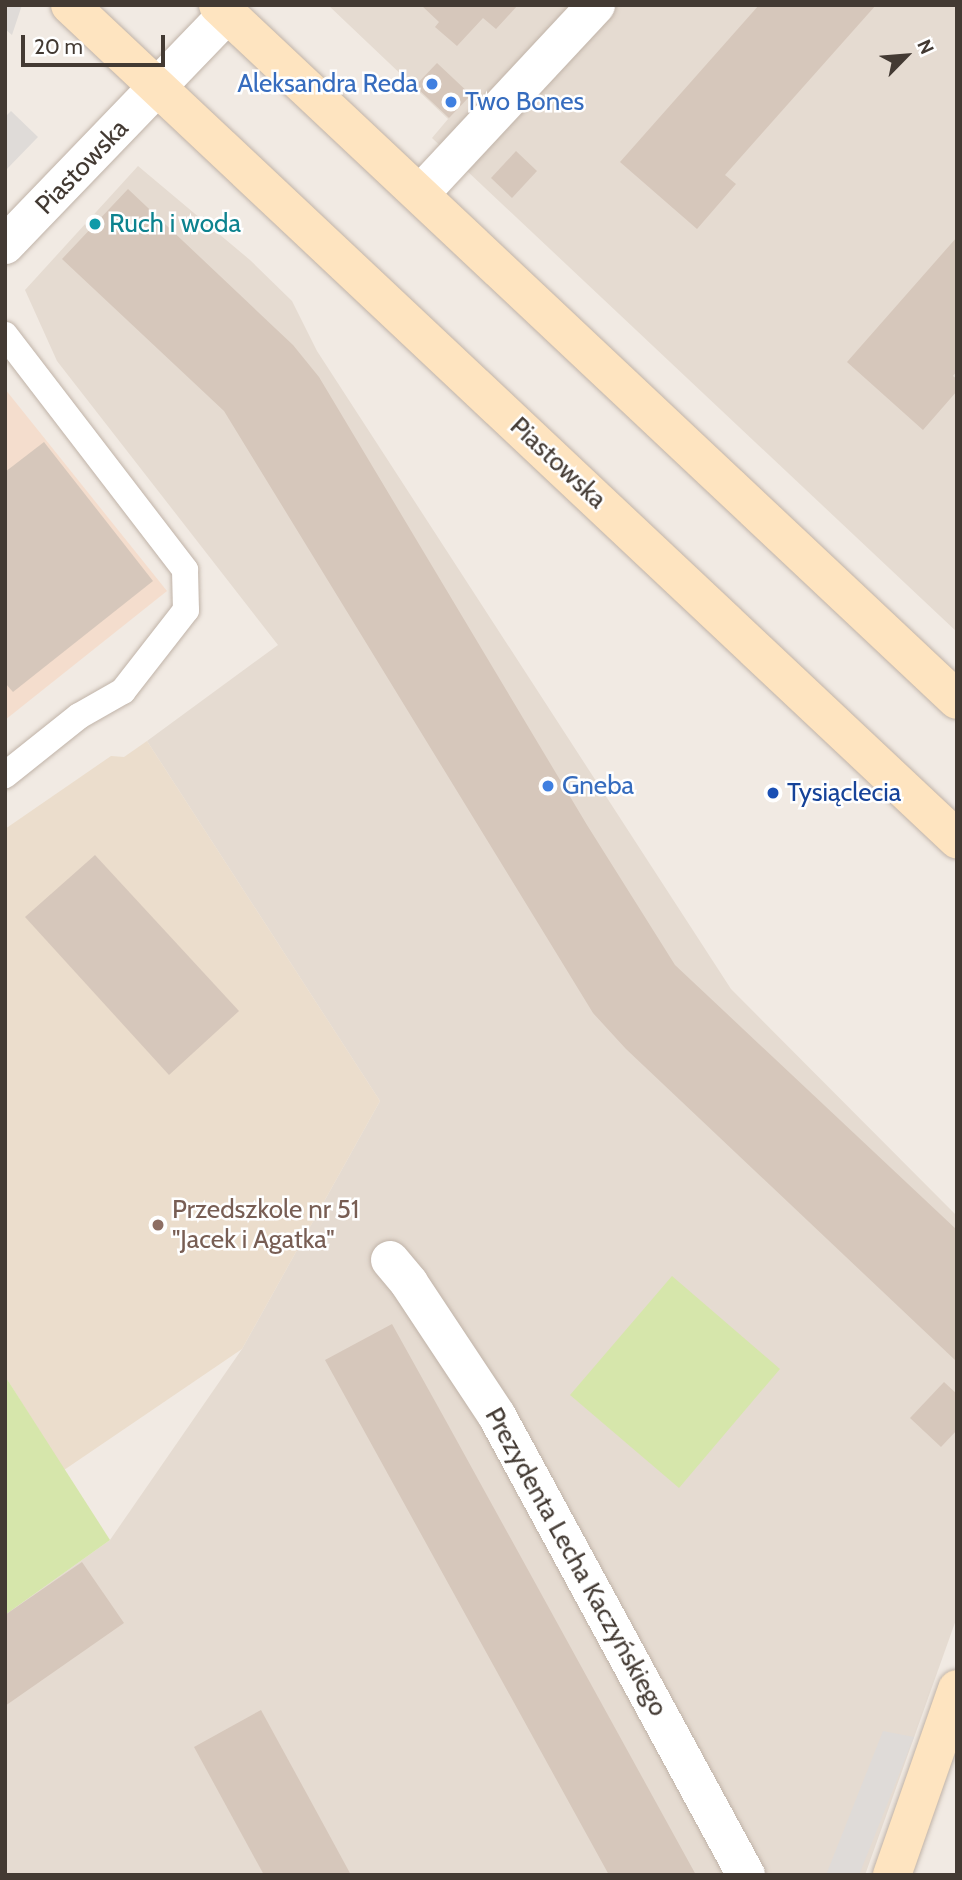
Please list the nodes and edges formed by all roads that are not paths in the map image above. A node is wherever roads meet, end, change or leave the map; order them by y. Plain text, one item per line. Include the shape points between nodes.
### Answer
1 (70, 5) edge
2 (596, 5) edge
3 (222, 10) edge
4 (159, 88) junction
5 (420, 194) junction
6 (5, 245) edge
7 (5, 335) edge
8 (957, 700) edge
9 (5, 775) edge
10 (957, 839) edge
11 (390, 1260) dead end
12 (957, 1689) edge
13 (746, 1875) edge
14 (892, 1875) edge

1 - 4 street, Piastowska
2 - 5 street
3 - 4 street, Piastowska
3 - 5 street, Piastowska
4 - 6 street, Piastowska
4 - 10 street, Piastowska
5 - 8 street, Piastowska
7 - 9 lane via 185,570 186,610 124,691 79,716
11 - 13 street, Prezydenta Lecha Kaczyńskiego via 497,1416
12 - 14 street

